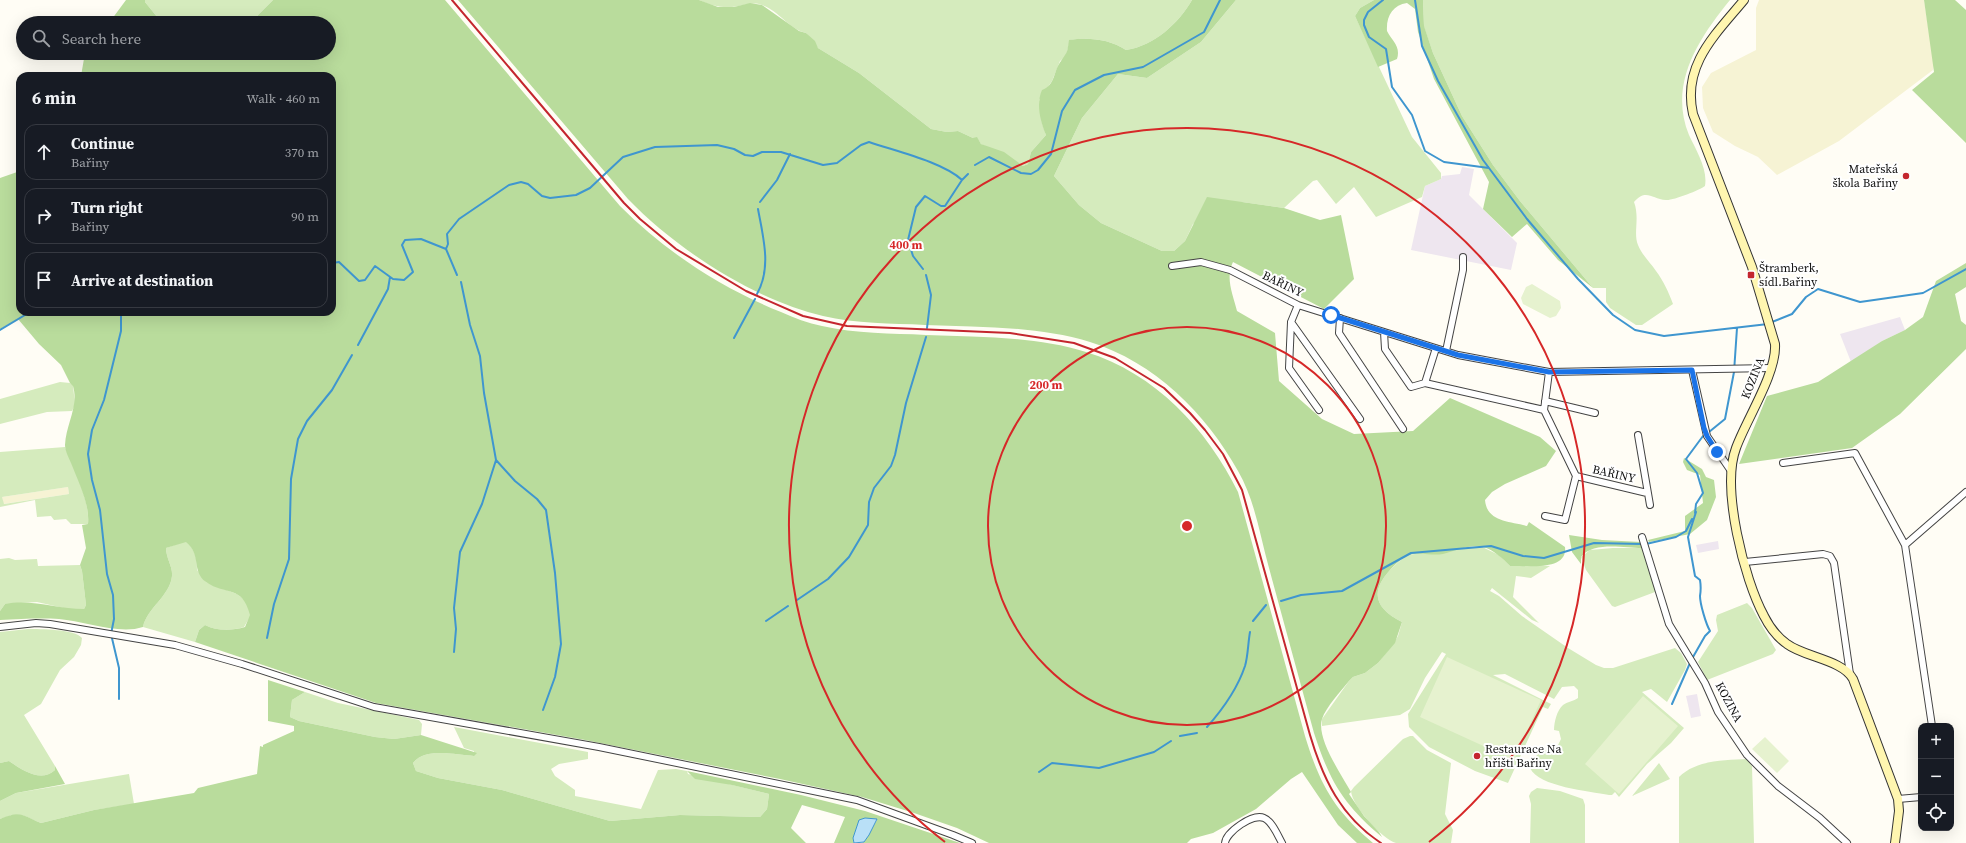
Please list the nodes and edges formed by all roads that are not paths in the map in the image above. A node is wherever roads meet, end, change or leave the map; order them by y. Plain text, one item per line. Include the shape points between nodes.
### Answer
1 (1744, 0) edge
2 (1463, 257) dead end
3 (1172, 266) dead end
4 (1298, 305) junction
5 (1340, 318) junction
6 (1291, 322) junction
7 (1384, 332) junction
8 (1436, 348) junction
9 (1446, 351) junction
10 (1771, 368) junction
11 (1692, 370) junction
12 (1549, 372) junction
13 (1425, 383) junction
14 (1545, 401) junction
15 (1319, 410) dead end
16 (1544, 410) junction
17 (1594, 414) dead end
18 (1360, 419) dead end
19 (1402, 429) dead end
20 (1638, 434) dead end
21 (1783, 463) dead end
22 (1731, 471) junction
23 (1576, 476) junction
24 (1966, 492) edge
25 (1647, 493) junction
26 (1650, 505) dead end
27 (1545, 516) dead end
28 (1642, 537) dead end
29 (1906, 544) junction
30 (1745, 562) junction
31 (0, 627) edge
32 (1850, 674) junction
33 (1932, 723) edge
34 (1918, 797) edge
35 (1898, 799) junction
36 (972, 843) edge
37 (1225, 843) edge
38 (1282, 843) edge
39 (1847, 843) edge
40 (1895, 843) edge

1 - 10 main road, KOZINA via 1710,41 1698,62 1691,79 1690,100 1693,114 1752,267 1768,318 1775,350
2 - 9 street
3 - 4 street, BAŘINY via 1201,262 1230,270
4 - 5 street, BAŘINY
4 - 6 street
5 - 7 street, BAŘINY
5 - 19 street via 1339,333
6 - 15 street via 1289,368
6 - 18 street
7 - 8 street, BAŘINY
7 - 13 street via 1385,349 1411,387
8 - 9 street, BAŘINY
8 - 13 street
9 - 12 street, BAŘINY
10 - 11 street, BAŘINY
10 - 22 main road, KOZINA via 1735,449
11 - 12 street, BAŘINY
11 - 22 street via 1707,436
12 - 14 street
13 - 16 street
14 - 16 street
14 - 17 street
16 - 23 street, BAŘINY
20 - 25 street, BAŘINY
21 - 29 street via 1855,453
22 - 30 main road, KOZINA via 1731,503
23 - 25 street, BAŘINY
23 - 27 street, BAŘINY via 1565,520
24 - 29 street
25 - 26 street, BAŘINY
28 - 39 street, KOZINA via 1669,624 1705,683 1718,712 1747,755 1778,786 1820,818
29 - 33 street
30 - 32 main road, KOZINA via 1760,608 1779,636 1795,649 1840,667
30 - 32 street via 1823,554 1830,556 1834,563
31 - 36 street via 50,624 162,642 242,664 374,707 599,747 857,800
32 - 35 main road
34 - 35 street
35 - 40 main road
37 - 38 street via 1231,831 1257,817 1263,817 1269,822

